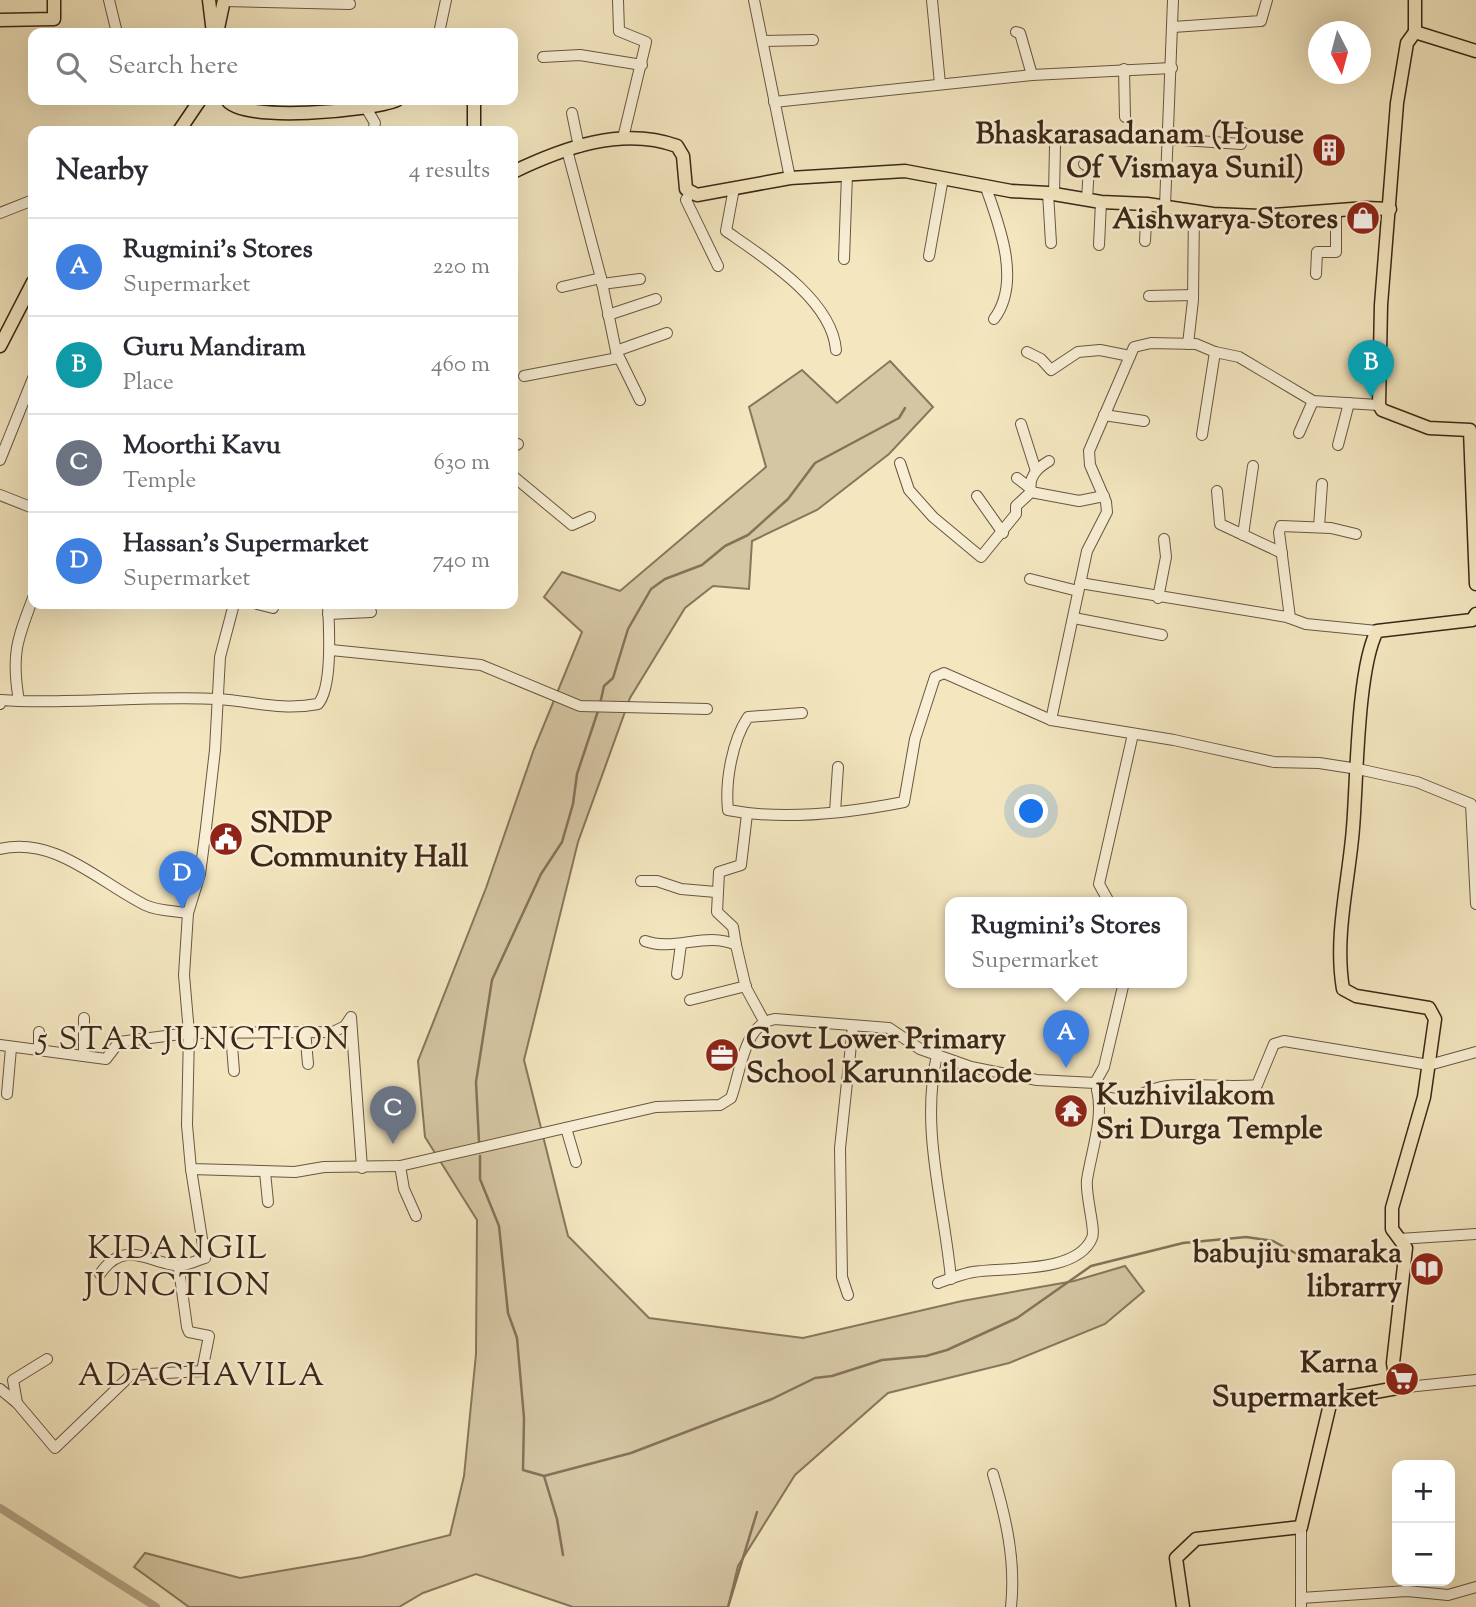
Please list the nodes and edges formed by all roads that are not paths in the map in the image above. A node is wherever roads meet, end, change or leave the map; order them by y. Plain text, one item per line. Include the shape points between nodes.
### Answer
1 (54, 0) edge
2 (109, 0) edge
3 (209, 0) edge
4 (224, 0) edge
5 (446, 0) edge
6 (618, 0) edge
7 (754, 0) edge
8 (932, 0) edge
9 (1173, 0) edge
10 (1267, 0) edge
11 (1415, 0) edge
12 (350, 4) dead end
13 (0, 20) edge
14 (1173, 27) junction
15 (116, 28) edge
16 (214, 28) edge
17 (216, 28) edge
18 (440, 28) edge
19 (1016, 32) dead end
20 (1415, 32) junction
21 (813, 40) dead end
22 (763, 41) junction
23 (1476, 51) edge
24 (543, 57) dead end
25 (642, 65) junction
26 (1172, 68) junction
27 (1125, 69) junction
28 (1032, 75) junction
29 (940, 84) junction
30 (774, 102) junction
31 (197, 105) edge
32 (233, 105) edge
33 (370, 105) edge
34 (474, 105) edge
35 (365, 106) junction
36 (572, 113) dead end
37 (1125, 117) dead end
38 (183, 126) edge
39 (374, 126) edge
40 (474, 126) edge
41 (1244, 134) dead end
42 (623, 138) junction
43 (1169, 139) junction
44 (1055, 146) dead end
45 (573, 148) junction
46 (1084, 164) dead end
47 (518, 170) edge
48 (847, 174) junction
49 (790, 178) junction
50 (943, 178) junction
51 (985, 185) junction
52 (734, 188) junction
53 (690, 193) junction
54 (1051, 194) junction
55 (1087, 199) junction
56 (28, 202) edge
57 (1101, 202) junction
58 (1147, 204) junction
59 (1166, 206) junction
60 (1194, 209) junction
61 (1391, 209) junction
62 (1336, 210) junction
63 (0, 213) edge
64 (1145, 241) dead end
65 (1051, 243) dead end
66 (1099, 246) dead end
67 (929, 256) dead end
68 (844, 259) dead end
69 (718, 266) dead end
70 (1316, 274) dead end
71 (640, 279) dead end
72 (601, 281) junction
73 (562, 286) dead end
74 (28, 292) edge
75 (1193, 295) junction
76 (1149, 296) dead end
77 (656, 299) dead end
78 (608, 315) junction
79 (994, 319) dead end
80 (667, 333) dead end
81 (1188, 344) junction
82 (0, 346) edge
83 (836, 350) dead end
84 (1027, 352) dead end
85 (1215, 352) junction
86 (617, 355) junction
87 (1130, 356) junction
88 (524, 376) dead end
89 (28, 390) edge
90 (640, 400) dead end
91 (1313, 401) junction
92 (1349, 403) junction
93 (1379, 405) junction
94 (1104, 415) junction
95 (1144, 421) dead end
96 (1021, 424) dead end
97 (1473, 430) edge
98 (1299, 433) dead end
99 (1202, 435) dead end
100 (1338, 445) dead end
101 (0, 460) edge
102 (1049, 461) dead end
103 (900, 463) dead end
104 (1253, 466) dead end
105 (1036, 471) junction
106 (1017, 478) dead end
107 (518, 479) edge
108 (1322, 484) dead end
109 (1031, 490) junction
110 (1217, 491) dead end
111 (0, 495) edge
112 (977, 496) dead end
113 (1104, 496) junction
114 (28, 506) edge
115 (590, 517) dead end
116 (1319, 527) junction
117 (1003, 533) junction
118 (1356, 534) dead end
119 (1243, 535) junction
120 (1164, 539) dead end
121 (1282, 553) junction
122 (1030, 579) dead end
123 (1476, 584) edge
124 (1079, 587) junction
125 (1158, 598) junction
126 (29, 609) edge
127 (233, 609) edge
128 (328, 609) edge
129 (371, 612) dead end
130 (1476, 614) edge
131 (1074, 618) junction
132 (1290, 618) junction
133 (1377, 631) junction
134 (1162, 635) dead end
135 (331, 650) junction
136 (218, 699) junction
137 (19, 701) junction
138 (0, 704) edge
139 (707, 709) dead end
140 (802, 713) dead end
141 (1051, 720) junction
142 (1133, 734) junction
143 (838, 767) dead end
144 (1358, 769) junction
145 (835, 812) junction
146 (747, 814) junction
147 (1475, 842) edge
148 (0, 849) edge
149 (641, 881) dead end
150 (716, 892) junction
151 (1104, 897) edge
152 (1476, 904) edge
153 (188, 913) junction
154 (645, 941) dead end
155 (681, 944) junction
156 (736, 945) junction
157 (677, 974) dead end
158 (746, 986) junction
159 (1123, 988) edge
160 (690, 1000) dead end
161 (84, 1018) dead end
162 (764, 1021) junction
163 (853, 1026) junction
164 (305, 1030) junction
165 (39, 1031) dead end
166 (189, 1033) junction
167 (231, 1034) junction
168 (5, 1047) edge
169 (39, 1051) junction
170 (1476, 1052) edge
171 (937, 1055) junction
172 (84, 1056) junction
173 (308, 1064) dead end
174 (1429, 1065) junction
175 (234, 1071) dead end
176 (1095, 1083) junction
177 (6, 1094) dead end
178 (1099, 1095) junction
179 (566, 1128) junction
180 (576, 1162) dead end
181 (400, 1166) junction
182 (362, 1168) junction
183 (191, 1169) junction
184 (265, 1172) junction
185 (268, 1202) dead end
186 (416, 1216) dead end
187 (1476, 1234) edge
188 (1399, 1239) junction
189 (181, 1265) junction
190 (100, 1274) dead end
191 (951, 1279) junction
192 (938, 1283) dead end
193 (848, 1296) dead end
194 (47, 1359) dead end
195 (1476, 1380) edge
196 (1397, 1388) junction
197 (0, 1389) edge
198 (17, 1403) junction
199 (993, 1474) dead end
200 (1301, 1527) junction
201 (1476, 1587) edge
202 (1301, 1603) edge
203 (1011, 1607) edge
204 (1183, 1607) edge

1 - 13 main road via 54,19
2 - 15 street
3 - 16 main road
4 - 12 street
4 - 17 main road
5 - 18 street
6 - 25 street via 619,31 646,42
7 - 22 street
8 - 29 street
9 - 14 street
10 - 14 street via 1261,21
11 - 20 main road
14 - 26 street
19 - 28 street
20 - 23 main road
20 - 61 main road via 1407,43 1397,103
21 - 22 street
22 - 30 street
24 - 25 street via 580,55
25 - 42 street
26 - 27 street
26 - 43 street
27 - 28 street
27 - 37 street
28 - 29 street
29 - 30 street
30 - 49 street
31 - 38 main road
32 - 35 main road via 271,113
33 - 35 main road
34 - 40 main road
35 - 39 street
36 - 45 street
41 - 43 street via 1241,144
42 - 45 main road
42 - 53 main road via 677,146
43 - 59 street
44 - 54 street
45 - 47 main road
45 - 72 street
46 - 55 street via 1089,167
48 - 49 main road
48 - 50 main road via 905,171
48 - 68 street
49 - 52 main road
50 - 51 main road
50 - 67 street
51 - 54 main road
51 - 79 street via 1008,280 1007,294
52 - 53 main road
52 - 83 street via 726,231 796,284 828,322
53 - 69 street via 687,200
54 - 55 main road
54 - 65 street
55 - 57 main road
56 - 63 street
57 - 58 main road
57 - 66 street
58 - 59 main road
58 - 64 street
59 - 60 main road
60 - 62 main road via 1213,215 1260,216
60 - 75 street
61 - 62 main road
61 - 93 main road via 1381,305
62 - 70 street via 1336,253 1317,252
71 - 72 street
72 - 73 street
72 - 78 street
74 - 82 main road
75 - 76 street
75 - 81 street
77 - 78 street
78 - 86 street
80 - 86 street
81 - 85 street
81 - 87 street via 1143,345 1134,347
84 - 87 street via 1051,370 1078,352 1100,350
85 - 91 street via 1239,357
85 - 99 street
86 - 88 street
86 - 90 street
87 - 94 street
89 - 101 street
91 - 92 street
91 - 98 street
92 - 93 street
92 - 100 street
93 - 97 main road via 1429,428
94 - 95 street
94 - 113 street via 1089,451 1090,466
96 - 105 street
97 - 123 main road
102 - 105 street
103 - 117 street via 909,490 978,556 984,556
104 - 119 street
105 - 109 street
106 - 109 street
107 - 115 street via 572,525
108 - 116 street
109 - 113 street via 1079,501
109 - 117 street via 1016,506
110 - 119 street via 1220,524
111 - 114 street
112 - 117 street
113 - 124 street via 1107,512 1091,538
116 - 118 street
116 - 121 street via 1281,526
119 - 121 street
120 - 125 street via 1166,557
121 - 132 street
122 - 124 street
124 - 125 street
124 - 131 street
125 - 132 street
126 - 137 street via 15,645
127 - 136 street via 220,657
128 - 129 street
128 - 135 street
130 - 133 main road via 1472,620
131 - 134 street
131 - 141 street
132 - 133 street via 1306,624
133 - 144 main road via 1371,643
135 - 136 street via 324,697 318,704 283,708
135 - 139 street via 481,665 580,706
136 - 137 street
136 - 153 street via 200,874
137 - 138 street
140 - 146 street via 748,717 741,727 727,800 728,810
141 - 142 street
141 - 145 street via 940,673 925,703 904,802
142 - 144 street via 1274,762
142 - 151 street via 1099,884
143 - 145 street
144 - 147 street via 1417,782 1471,804
144 - 174 main road via 1343,909 1343,989 1356,996 1429,1008 1435,1019
145 - 146 street
146 - 150 street via 741,865 719,872
147 - 152 street
148 - 153 street via 17,845 52,851 148,906
149 - 150 street
150 - 156 street via 717,912 733,927
153 - 166 street via 184,975
154 - 155 street
155 - 156 street via 698,940
155 - 157 street
156 - 158 street
158 - 160 street
158 - 162 street
159 - 176 street via 1104,1067
161 - 172 street
162 - 163 street
162 - 179 street via 752,1032 732,1098 720,1105 656,1107
163 - 171 street via 889,1028
163 - 193 street via 840,1148 842,1277
164 - 167 street
164 - 173 street
164 - 182 street via 341,1030 351,1017
165 - 169 street
166 - 167 street
166 - 172 street via 120,1042 106,1059
166 - 183 street
167 - 175 street
168 - 169 street
168 - 177 street
169 - 172 street
170 - 174 street
171 - 176 street via 1037,1080
171 - 191 street via 929,1103 932,1156
174 - 178 street via 1284,1041 1273,1044 1257,1085 1169,1086 1114,1100
174 - 188 main road via 1392,1208 1392,1229
176 - 178 street
178 - 191 street via 1085,1191 1093,1238 1074,1255 1050,1266 971,1272
179 - 180 street
179 - 181 street
181 - 182 street
181 - 186 street
182 - 184 street
183 - 184 street
183 - 189 street via 205,1258
184 - 185 street
187 - 188 street
188 - 196 main road via 1406,1248 1393,1363
189 - 190 street via 133,1255 106,1264
189 - 198 street via 187,1327 189,1332 209,1336 202,1371 131,1375 55,1448
191 - 192 street
194 - 198 street via 13,1380
195 - 196 street
196 - 200 main road via 1331,1400
197 - 198 street
199 - 203 street via 1007,1520 1013,1569
200 - 202 street
200 - 204 main road via 1196,1539 1176,1558
201 - 202 street via 1448,1595 1407,1591

